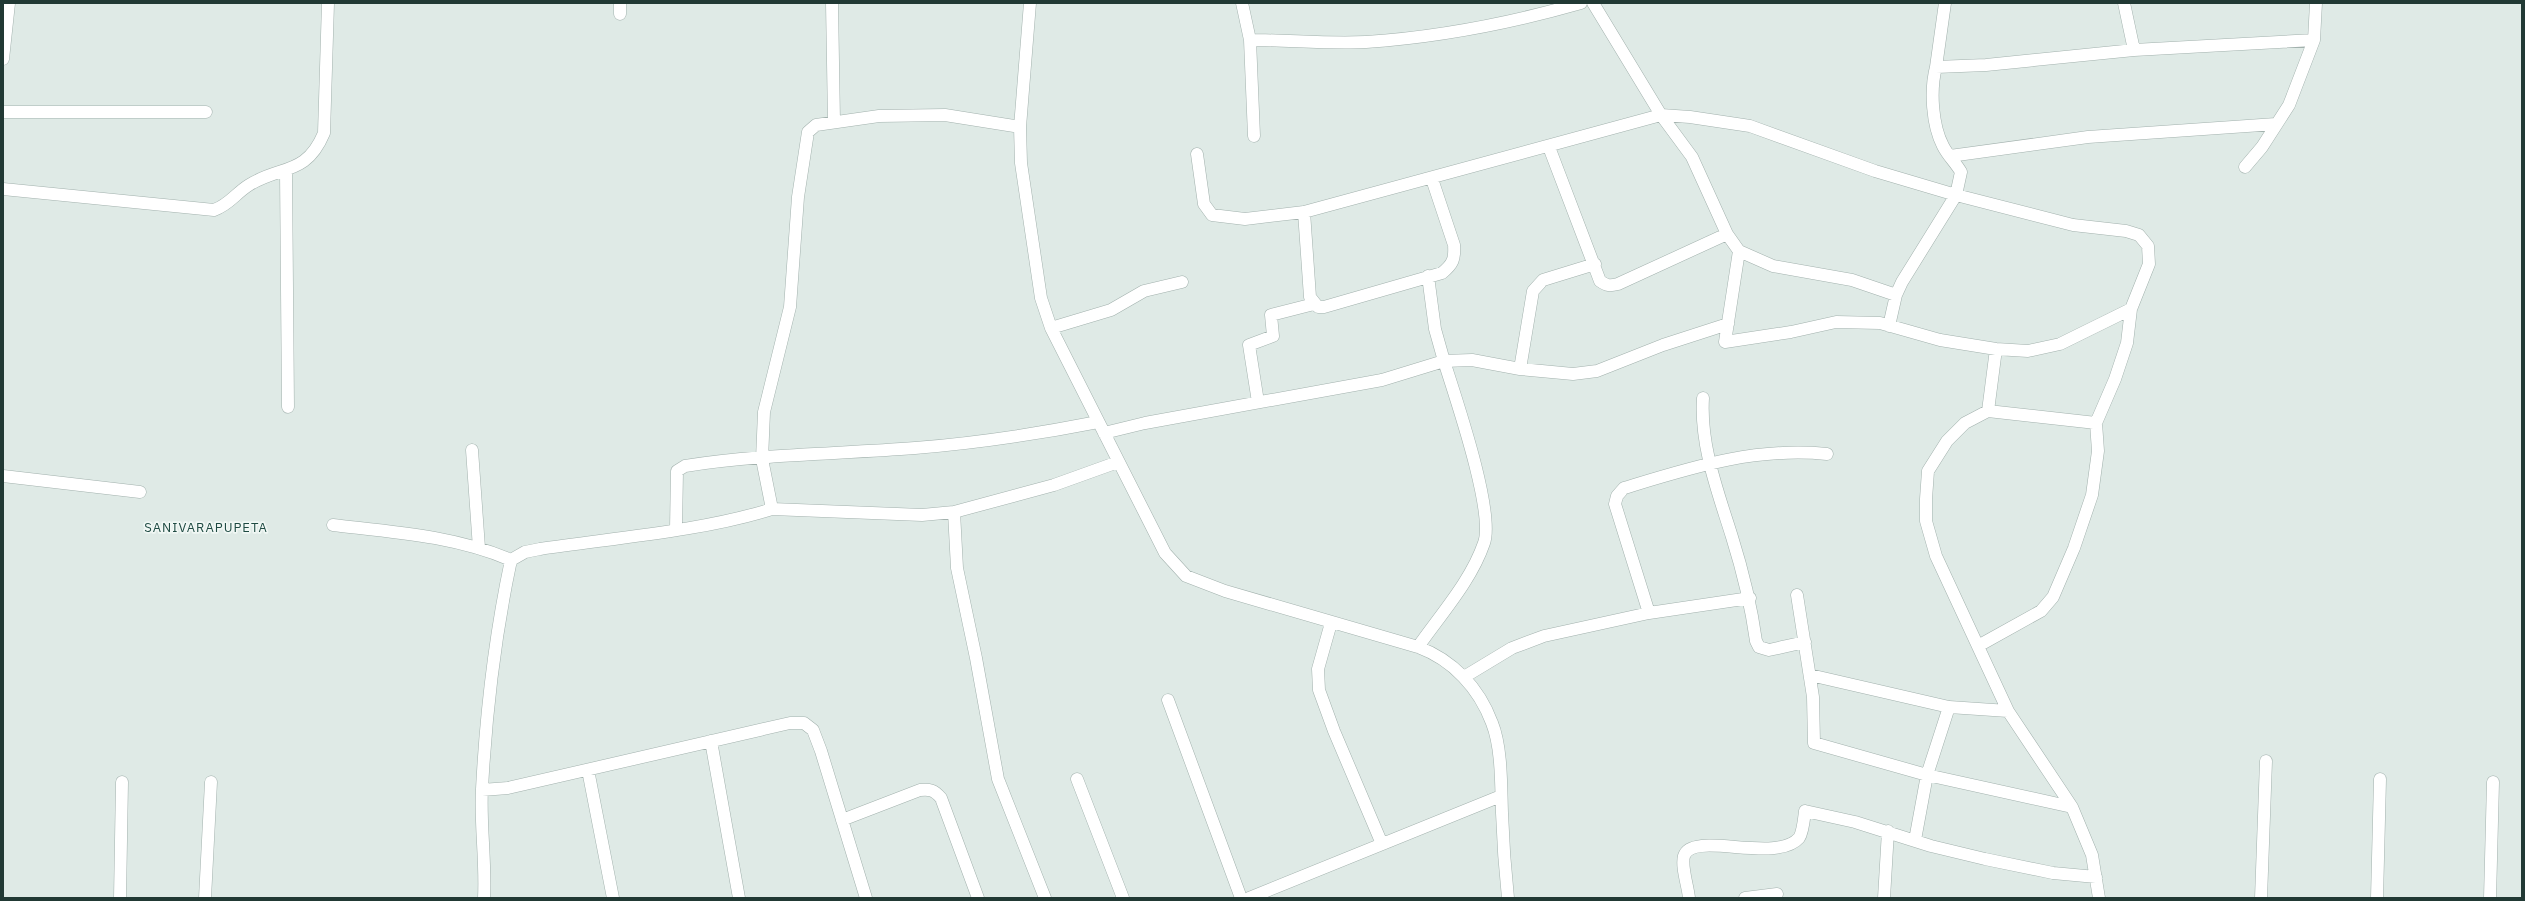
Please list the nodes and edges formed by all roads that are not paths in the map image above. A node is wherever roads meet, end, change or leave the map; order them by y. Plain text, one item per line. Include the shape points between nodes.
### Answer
1 (9, 3) edge
2 (328, 3) edge
3 (832, 3) edge
4 (1030, 3) edge
5 (1242, 3) edge
6 (1581, 3) edge
7 (1593, 3) edge
8 (1944, 3) edge
9 (2124, 3) edge
10 (2316, 3) edge
11 (1250, 40) junction
12 (2314, 40) junction
13 (2134, 50) junction
14 (3, 59) edge
15 (1936, 67) junction
16 (3, 112) edge
17 (206, 112) dead end
18 (1661, 115) junction
19 (834, 122) junction
20 (2276, 124) junction
21 (1020, 127) junction
22 (1254, 136) dead end
23 (1549, 147) junction
24 (1197, 154) dead end
25 (1950, 156) junction
26 (2245, 167) dead end
27 (286, 171) junction
28 (1432, 179) junction
29 (3, 189) edge
30 (1957, 191) junction
31 (1304, 212) junction
32 (1727, 234) junction
33 (1739, 251) junction
34 (1595, 264) junction
35 (1428, 276) junction
36 (1182, 282) dead end
37 (1896, 295) junction
38 (1314, 304) junction
39 (2131, 309) junction
40 (1728, 324) junction
41 (1889, 326) junction
42 (1051, 328) junction
43 (1996, 349) junction
44 (1444, 360) junction
45 (1520, 369) junction
46 (1703, 398) dead end
47 (1258, 402) junction
48 (288, 407) dead end
49 (1988, 411) junction
50 (1098, 422) junction
51 (2096, 423) junction
52 (1104, 433) junction
53 (472, 450) dead end
54 (1827, 454) dead end
55 (762, 459) junction
56 (1118, 462) junction
57 (1709, 463) junction
58 (3, 476) edge
59 (140, 492) dead end
60 (772, 509) junction
61 (954, 512) junction
62 (333, 525) dead end
63 (676, 529) junction
64 (479, 548) junction
65 (511, 560) junction
66 (1796, 595) dead end
67 (1750, 598) junction
68 (1649, 613) junction
69 (1331, 623) junction
70 (1805, 642) junction
71 (1978, 646) junction
72 (1418, 647) junction
73 (1810, 675) junction
74 (1464, 676) junction
75 (1168, 700) dead end
76 (1949, 707) junction
77 (2008, 711) junction
78 (711, 740) junction
79 (2266, 761) dead end
80 (588, 770) junction
81 (1927, 775) junction
82 (1077, 779) dead end
83 (2380, 779) dead end
84 (122, 782) dead end
85 (211, 782) dead end
86 (2493, 782) dead end
87 (482, 790) junction
88 (1501, 796) junction
89 (2072, 806) junction
90 (842, 820) junction
91 (1888, 831) junction
92 (1915, 840) junction
93 (1382, 844) junction
94 (2096, 877) junction
95 (1777, 894) dead end
96 (120, 898) edge
97 (205, 898) edge
98 (484, 898) edge
99 (613, 898) edge
100 (739, 898) edge
101 (866, 898) edge
102 (978, 898) edge
103 (1045, 898) edge
104 (1123, 898) edge
105 (1241, 898) edge
106 (1249, 898) edge
107 (1508, 898) edge
108 (1689, 898) edge
109 (1745, 898) edge
110 (1884, 898) edge
111 (2099, 898) edge
112 (2262, 898) edge
113 (2377, 898) edge
114 (2490, 898) edge

1 - 14 street
2 - 27 street via 324,133 317,150
3 - 19 street
4 - 21 street
5 - 11 street
6 - 11 street via 1492,26 1410,38 1364,42
7 - 18 street
8 - 15 street
9 - 13 street
10 - 12 street
11 - 22 street via 1254,86
12 - 13 street
12 - 20 street via 2289,105
13 - 15 street via 1986,65
15 - 25 street via 1931,88 1935,115 1942,146
16 - 17 street
18 - 23 street
18 - 30 street via 1750,126 1875,171
18 - 32 street via 1692,157
19 - 21 street via 879,116 945,115
19 - 55 street via 816,125 808,132 805,142 790,307 764,412
20 - 25 street via 2088,137
20 - 26 street
21 - 42 street via 1021,163 1041,298
23 - 28 street
23 - 34 street
24 - 31 street via 1204,204 1212,215 1245,219
25 - 30 street via 1961,172
27 - 29 street via 253,182 224,206 214,210
27 - 48 street
28 - 31 street
28 - 35 street via 1454,245 1455,256 1451,265 1442,273
30 - 37 street
30 - 39 street via 2073,224 2139,235 2148,246 2149,264
31 - 38 street via 1310,297
32 - 33 street
32 - 34 street via 1610,286 1600,281
33 - 37 street via 1773,266 1852,280
33 - 40 street
34 - 45 street via 1544,280 1533,290
35 - 38 street via 1324,307
35 - 44 street via 1435,329
36 - 42 street via 1144,291 1111,310
37 - 41 street
38 - 47 street via 1271,315 1273,336 1249,345
39 - 43 street via 2060,344 2028,351
39 - 51 street via 2127,343
40 - 41 street via 1725,342 1836,322 1880,323
40 - 45 street via 1597,370 1573,374
41 - 43 street via 1940,340
42 - 50 street
43 - 49 street
44 - 45 street via 1472,360
44 - 47 street via 1382,380
44 - 72 street via 1468,438 1485,512 1485,541 1471,573
46 - 57 street via 1702,417
47 - 52 street
49 - 51 street
49 - 71 street via 1965,423 1947,441 1928,471 1926,499 1926,522 1936,556
50 - 52 street
50 - 55 street via 979,442 782,455
51 - 71 street via 2098,451 2092,495 2074,548 2053,597 2041,611
52 - 56 street
53 - 64 street
54 - 57 street via 1799,451 1750,454
55 - 60 street
55 - 63 street via 711,462 685,466 677,471
56 - 61 street via 1054,485
56 - 69 street via 1165,553 1186,576 1225,591
57 - 67 street
57 - 68 street via 1624,488 1617,496 1615,504
58 - 59 street
60 - 61 street via 922,515
60 - 63 street via 749,516
61 - 103 street via 957,568 998,779
62 - 64 street via 450,540
63 - 65 street via 540,549 525,552
64 - 65 street
65 - 87 street via 489,693
66 - 70 street
67 - 68 street
67 - 70 street via 1759,647 1769,650
68 - 74 street via 1544,636 1512,648
69 - 72 street
69 - 93 street via 1318,668 1319,690
70 - 73 street
71 - 77 street
72 - 74 street via 1436,654
73 - 76 street
73 - 81 street via 1814,743
74 - 88 street via 1477,693 1492,724 1500,769
75 - 105 street
76 - 77 street
76 - 81 street
77 - 89 street
78 - 80 street
78 - 90 street via 790,723 804,723 813,730
78 - 100 street
79 - 112 street
80 - 87 street via 508,788
80 - 99 street
81 - 89 street
81 - 92 street
82 - 104 street
83 - 113 street
84 - 96 street
85 - 97 street
86 - 114 street
87 - 98 street via 486,866
88 - 93 street
88 - 107 street
89 - 94 street via 2092,855
90 - 101 street
90 - 102 street via 920,790 935,791 940,798
91 - 92 street
91 - 108 street via 1805,811 1800,836 1789,846 1776,850 1717,845 1693,847 1687,850 1684,859
91 - 110 street
92 - 94 street via 1985,859
93 - 106 street
94 - 111 street
95 - 109 street

